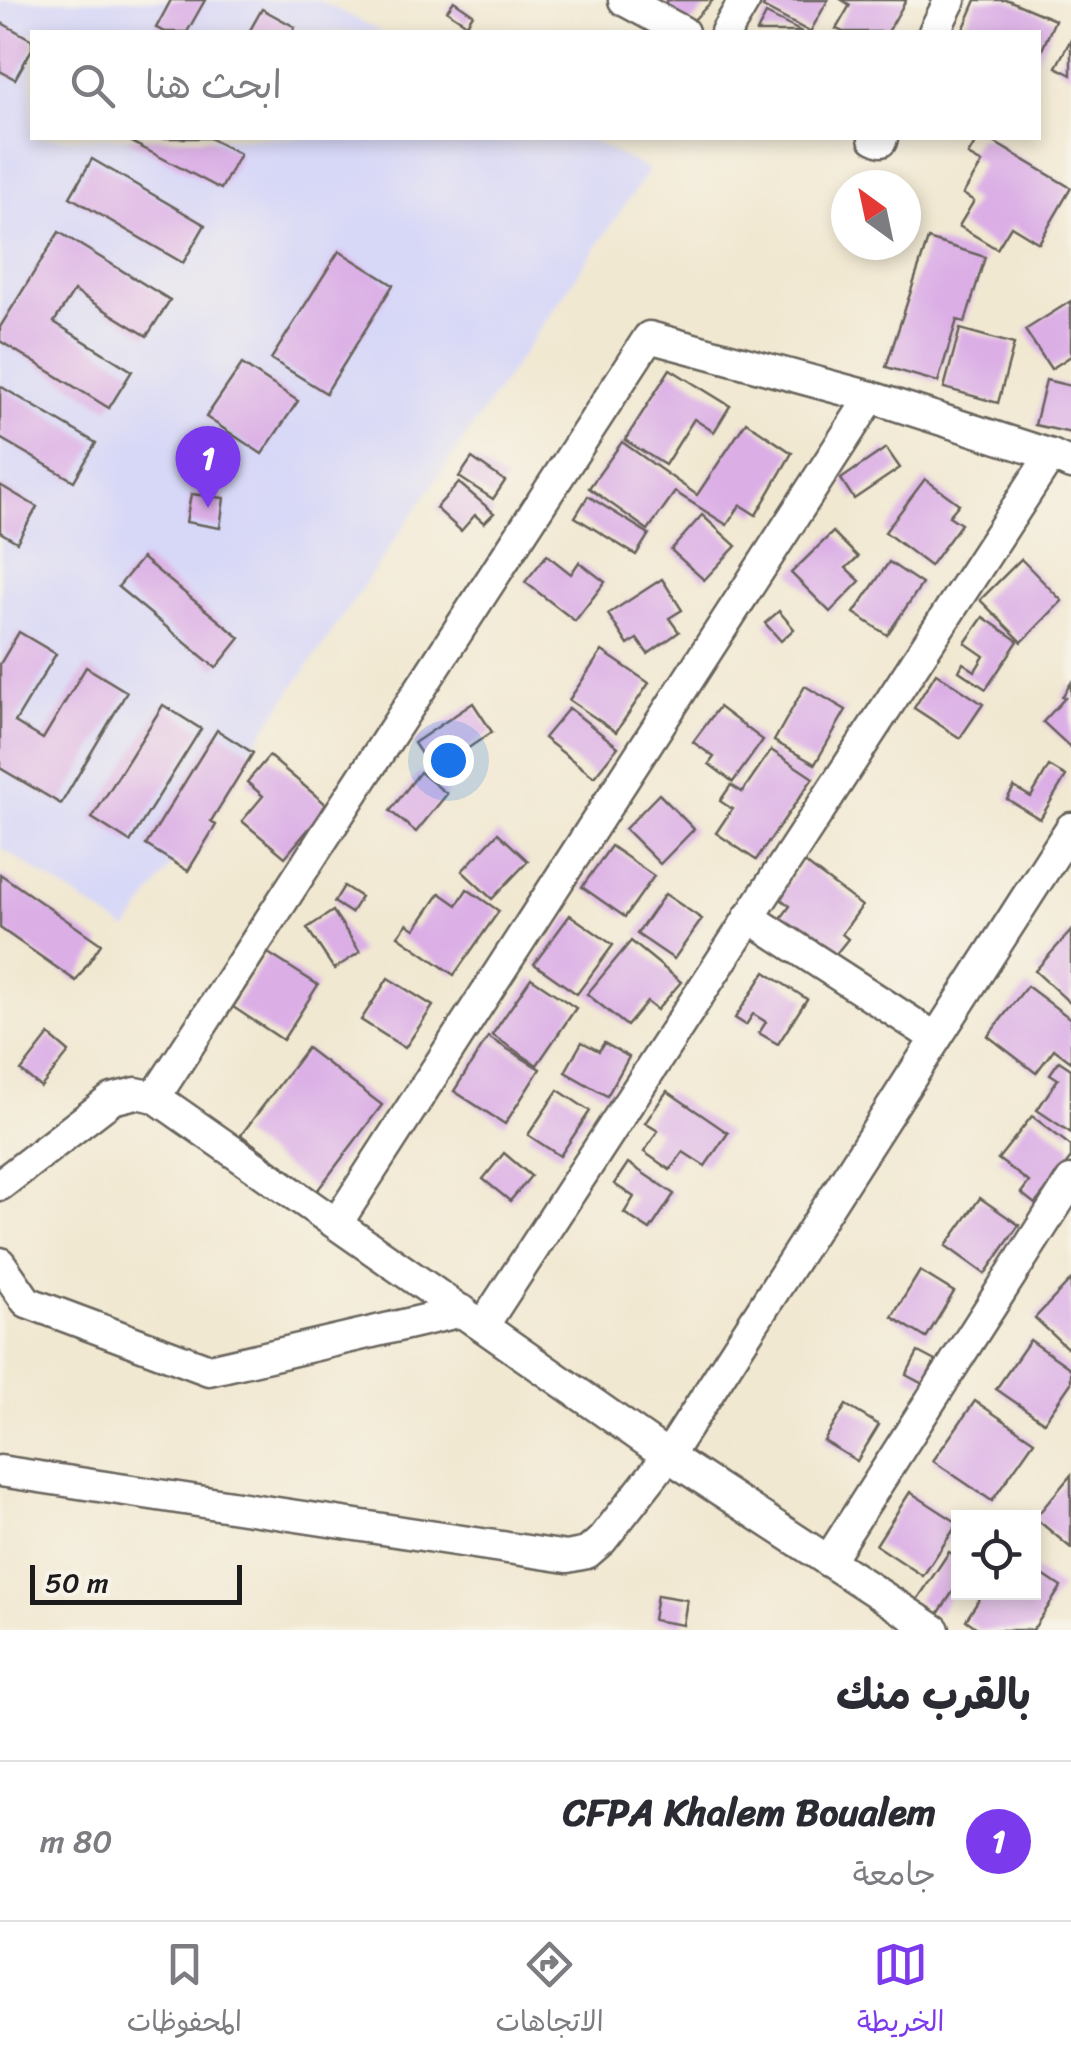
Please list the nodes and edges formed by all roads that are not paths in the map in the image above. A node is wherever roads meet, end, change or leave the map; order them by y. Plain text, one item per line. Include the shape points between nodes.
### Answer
1 (624, 0) edge
2 (745, 0) edge
3 (950, 0) edge
4 (678, 30) edge
5 (727, 30) edge
6 (935, 30) edge
7 (871, 397) junction
8 (1061, 459) edge
9 (1071, 828) edge
10 (750, 917) junction
11 (936, 1038) junction
12 (155, 1097) junction
13 (1071, 1181) edge
14 (0, 1185) edge
15 (338, 1223) junction
16 (0, 1263) edge
17 (473, 1318) junction
18 (668, 1456) junction
19 (0, 1471) edge
20 (828, 1561) junction
21 (934, 1630) edge

1 - 4 street
2 - 5 street
3 - 6 street
7 - 8 street
7 - 12 street via 649,337
7 - 15 street
8 - 10 street
9 - 11 street
10 - 11 street
10 - 17 street
11 - 18 street
12 - 14 street via 112,1099
12 - 15 street
13 - 20 street
15 - 17 street
16 - 17 street via 27,1302 209,1370
17 - 18 street
18 - 19 street via 602,1540 588,1553 567,1557
18 - 20 street
20 - 21 street

